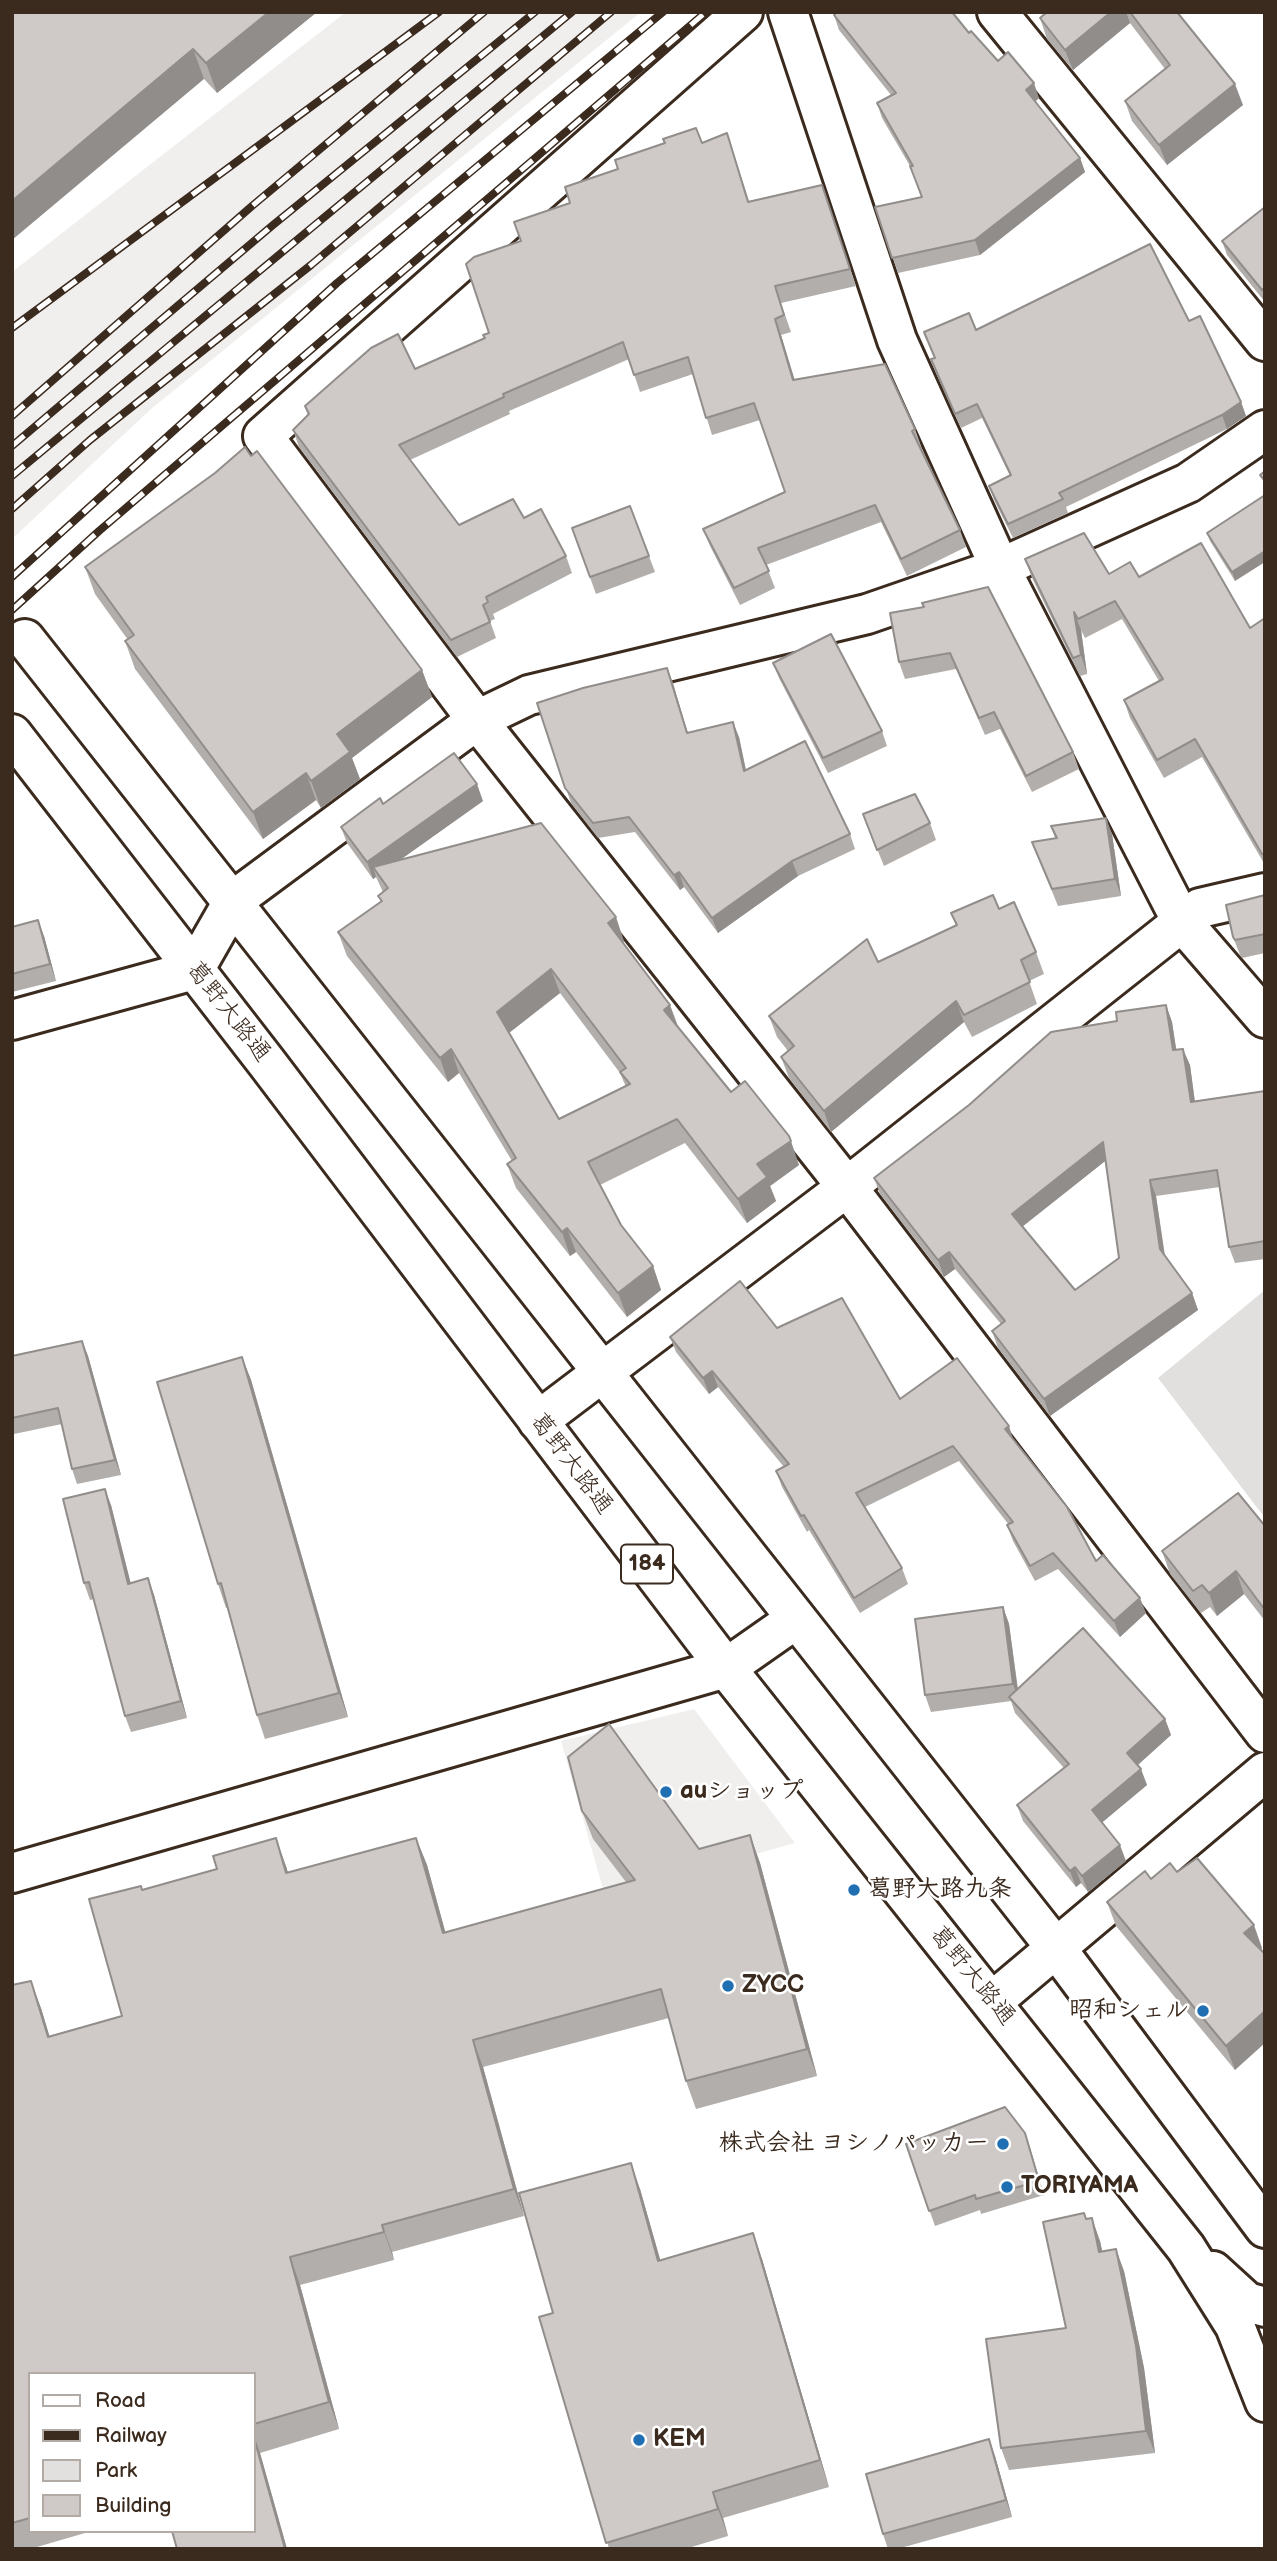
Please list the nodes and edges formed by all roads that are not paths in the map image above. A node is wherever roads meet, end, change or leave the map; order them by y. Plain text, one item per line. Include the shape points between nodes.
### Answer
1 (743, 12) edge
2 (788, 12) edge
3 (997, 12) edge
4 (1265, 341) edge
5 (1265, 430) edge
6 (1000, 568) junction
7 (26, 639) dead end
8 (477, 720) junction
9 (12, 734) edge
10 (1265, 893) edge
11 (234, 900) junction
12 (1182, 922) junction
13 (194, 970) junction
14 (1265, 1018) edge
15 (12, 1020) edge
16 (847, 1187) junction
17 (603, 1372) junction
18 (538, 1421) junction
19 (796, 1619) junction
20 (726, 1668) junction
21 (1265, 1733) edge
22 (1265, 1772) edge
23 (12, 1873) edge
24 (1056, 1948) junction
25 (993, 2001) junction
26 (1265, 2228) edge
27 (1186, 2248) junction
28 (1265, 2307) edge
29 (1265, 2402) edge

1 - 8 street via 263,436
2 - 6 street via 897,341
3 - 4 street
5 - 6 street via 1188,483
6 - 8 street via 867,614 529,695
6 - 12 street
7 - 11 street
8 - 11 street
8 - 16 street
9 - 13 street, 葛野大路通 / 184
10 - 12 street via 1200,908
11 - 13 street
11 - 17 street
12 - 14 street
12 - 16 street
13 - 15 street
13 - 18 street, 葛野大路通 / 184
16 - 17 street
16 - 21 street
17 - 18 street
17 - 19 street
18 - 20 street, 葛野大路通 / 184
19 - 20 street
19 - 24 street
20 - 23 street
20 - 25 street, 葛野大路通 / 184
22 - 24 street
24 - 25 street
24 - 26 street
25 - 27 street, 葛野大路通 / 184
27 - 28 street via 1247,2302
27 - 29 street, 葛野大路通 / 184 via 1235,2326

